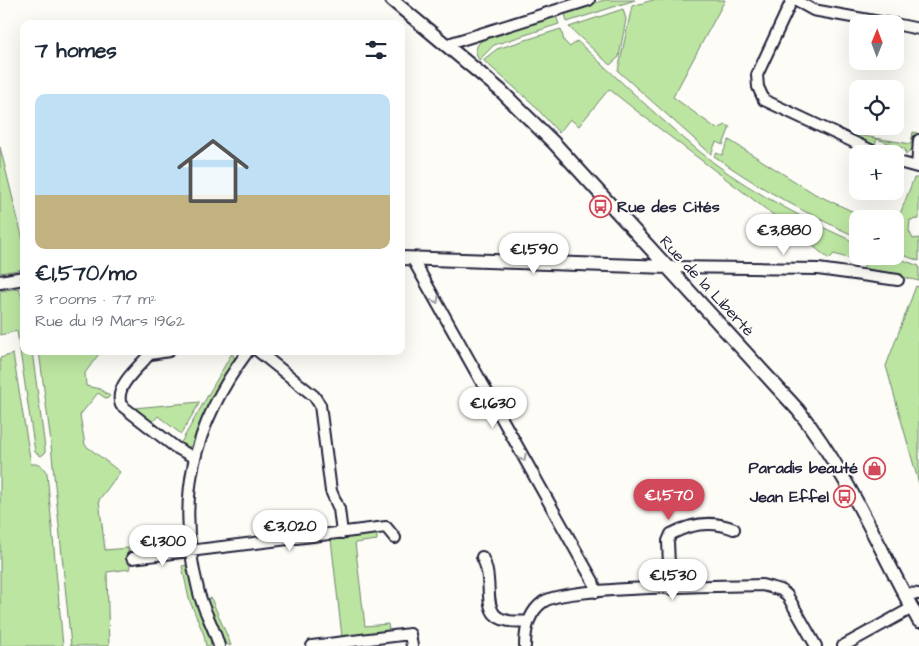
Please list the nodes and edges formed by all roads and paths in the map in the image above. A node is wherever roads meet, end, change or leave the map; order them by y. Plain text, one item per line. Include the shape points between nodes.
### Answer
1 (392, 0) edge
2 (589, 0) edge
3 (794, 0) edge
4 (849, 16) edge
5 (904, 26) edge
6 (919, 29) edge
7 (445, 45) junction
8 (919, 140) edge
9 (861, 145) edge
10 (904, 163) edge
11 (918, 167) edge
12 (407, 258) edge
13 (668, 267) junction
14 (20, 279) edge
15 (898, 280) dead end
16 (0, 282) edge
17 (149, 355) edge
18 (245, 355) edge
19 (263, 355) edge
20 (194, 457) junction
21 (734, 530) dead end
22 (342, 533) junction
23 (395, 538) dead end
24 (190, 552) junction
25 (482, 557) dead end
26 (132, 558) dead end
27 (670, 588) junction
28 (596, 592) junction
29 (904, 593) junction
30 (919, 594) edge
31 (912, 608) junction
32 (529, 620) junction
33 (919, 621) edge
34 (219, 646) edge
35 (312, 646) edge
36 (412, 646) edge
37 (525, 646) edge
38 (816, 646) edge
39 (843, 646) edge

1 - 7 street, Rue de la Liberté
2 - 7 street
3 - 4 street via 813,10
3 - 9 street via 757,75 758,88 764,100
5 - 6 street
7 - 13 street, Rue de la Liberté via 500,90 555,144
8 - 11 street
10 - 11 street
12 - 13 street
12 -> 28 street via 593,581
13 - 15 street via 818,269
13 - 29 street, Rue de la Liberté via 814,430
14 - 16 street
17 - 20 street via 122,387 121,404 175,447
18 - 20 street via 216,400
19 - 22 street via 314,396 320,405 331,491 339,509
20 - 24 street via 189,494
21 - 27 street via 712,523 696,524 671,534 668,542
22 - 23 street via 386,528
22 - 24 street
24 - 26 street
24 - 34 street via 198,591
25 - 32 street via 491,611 513,622
27 - 28 street
27 - 38 street via 762,585 776,588 787,595
28 - 32 street via 544,600
29 - 30 street
29 - 31 street, Rue de la Liberté
31 - 33 street, Rue de la Liberté
31 - 39 street
32 - 37 street
35 - 36 street via 410,634

